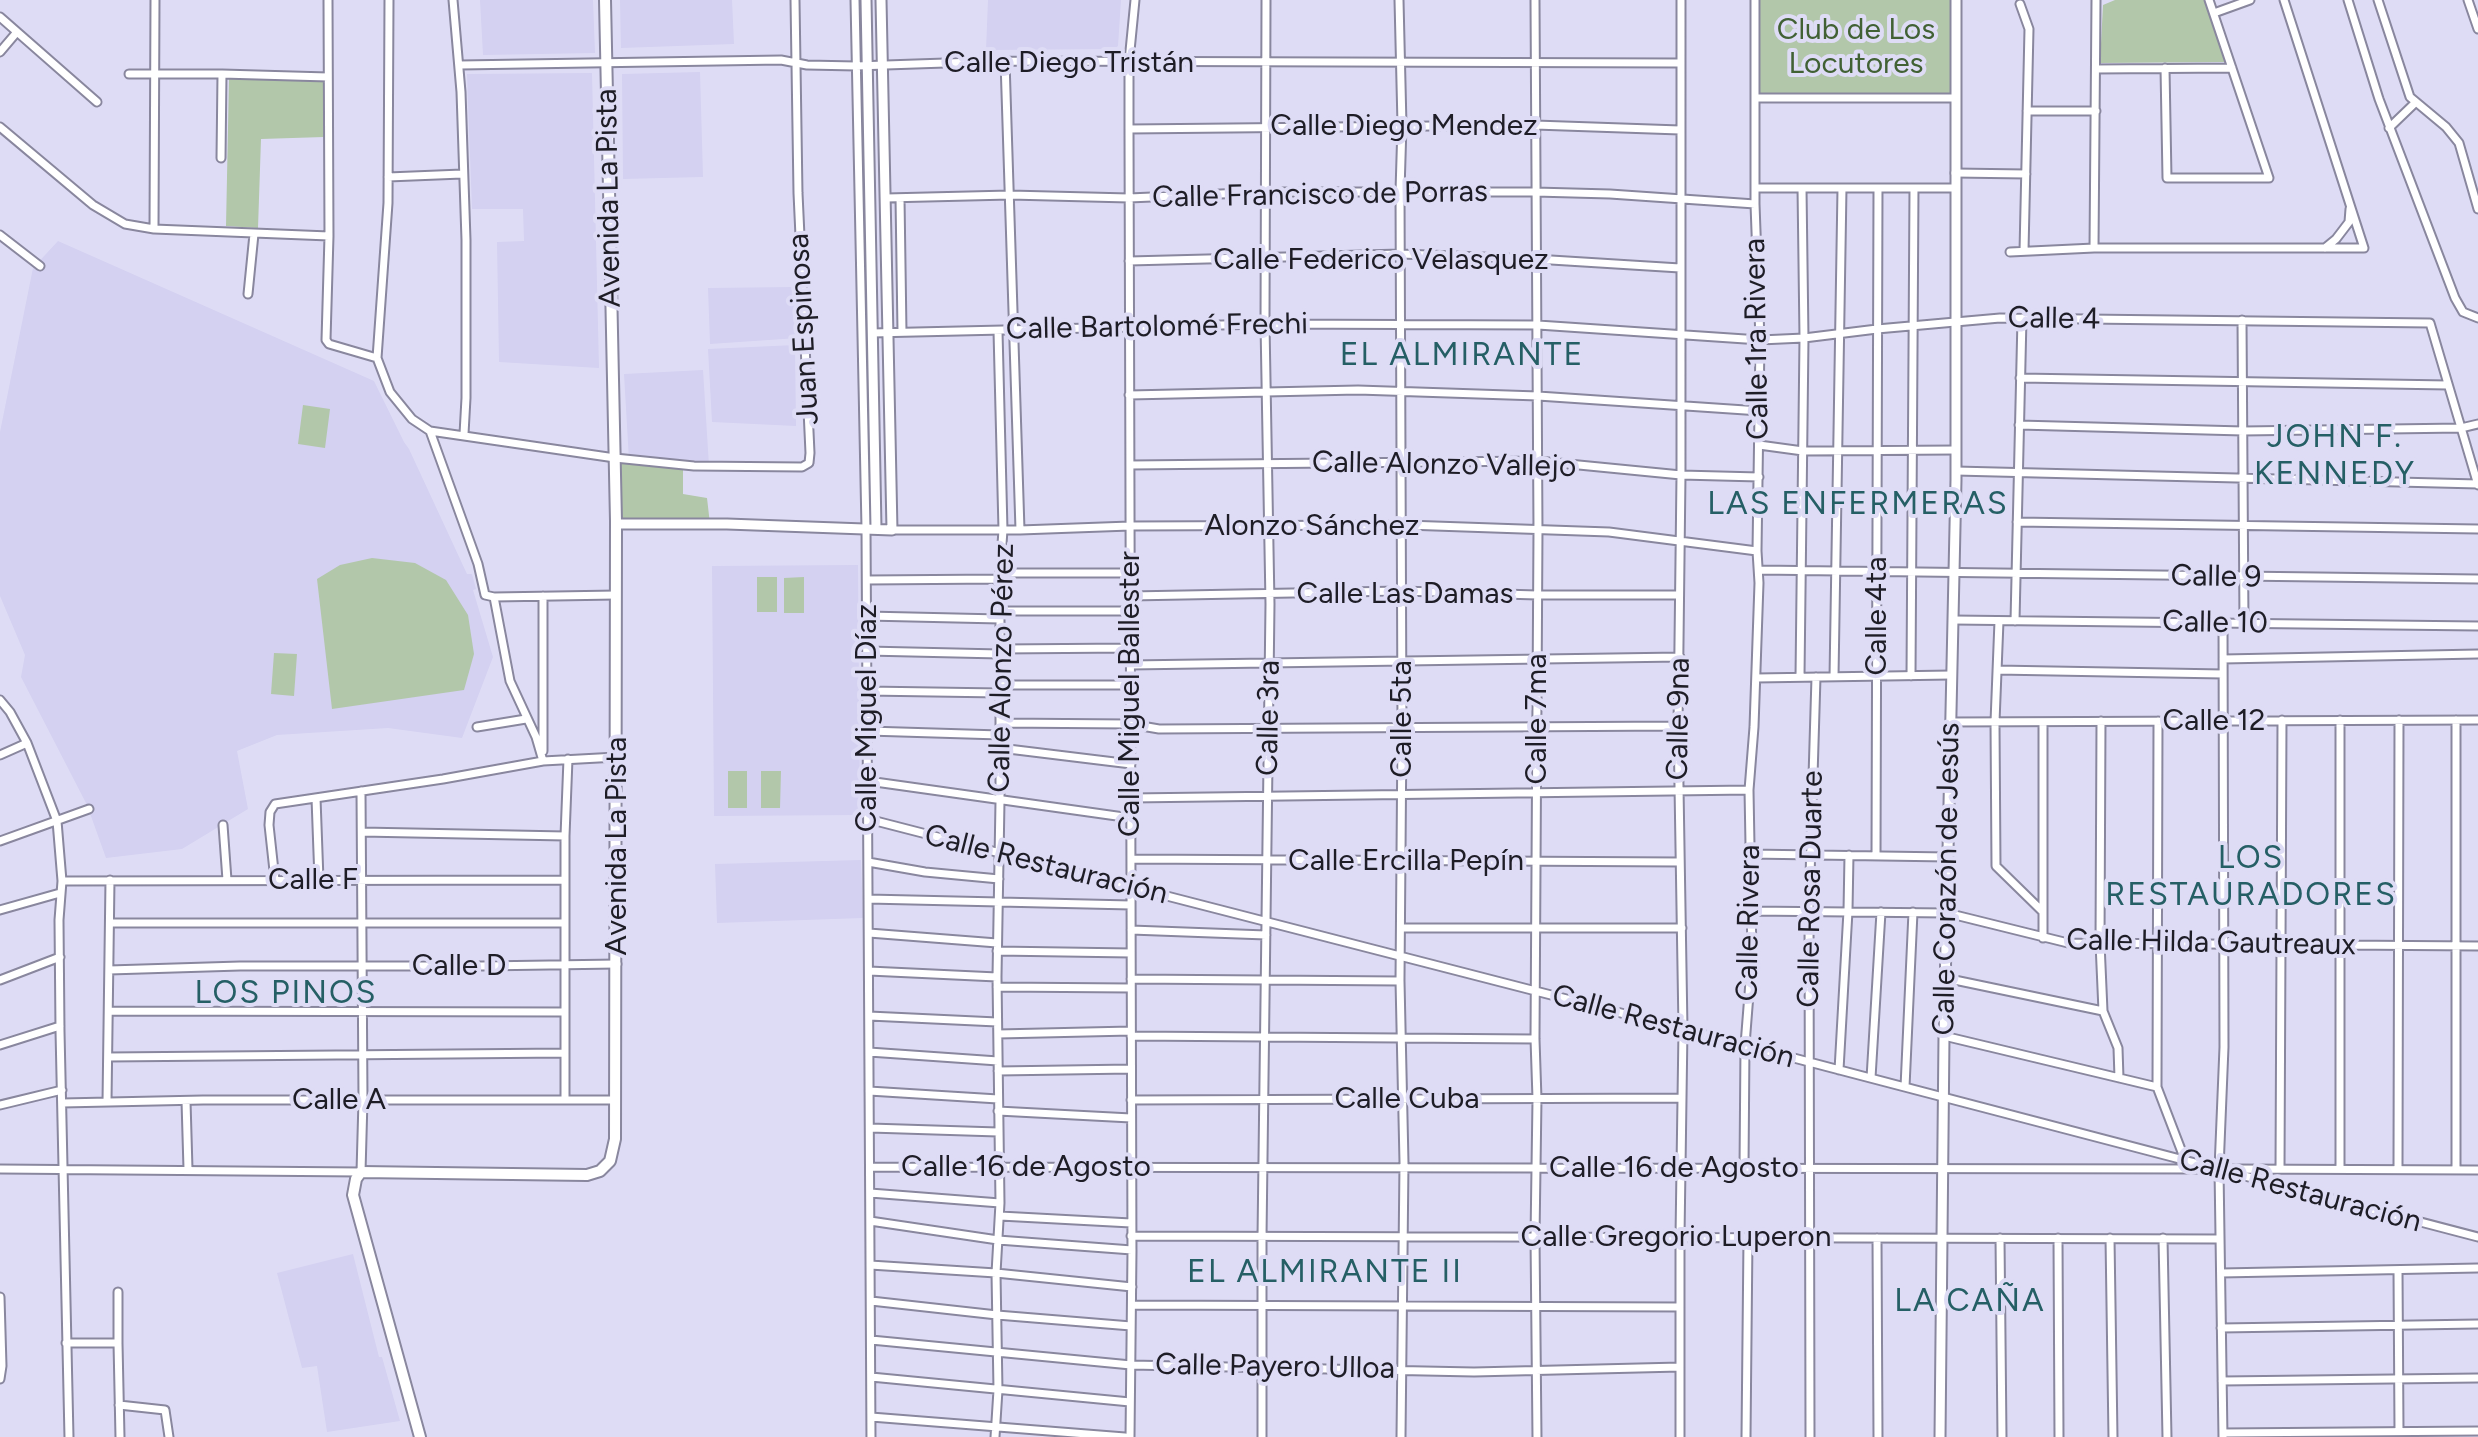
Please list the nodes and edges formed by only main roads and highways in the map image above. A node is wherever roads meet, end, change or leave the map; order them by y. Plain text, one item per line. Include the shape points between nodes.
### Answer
1 (605, 0) edge
2 (420, 1437) edge

1 - 2 main road, Avenida La Pista via 616,524 615,1139 610,1161 587,1175 361,1172 356,1179 353,1195

